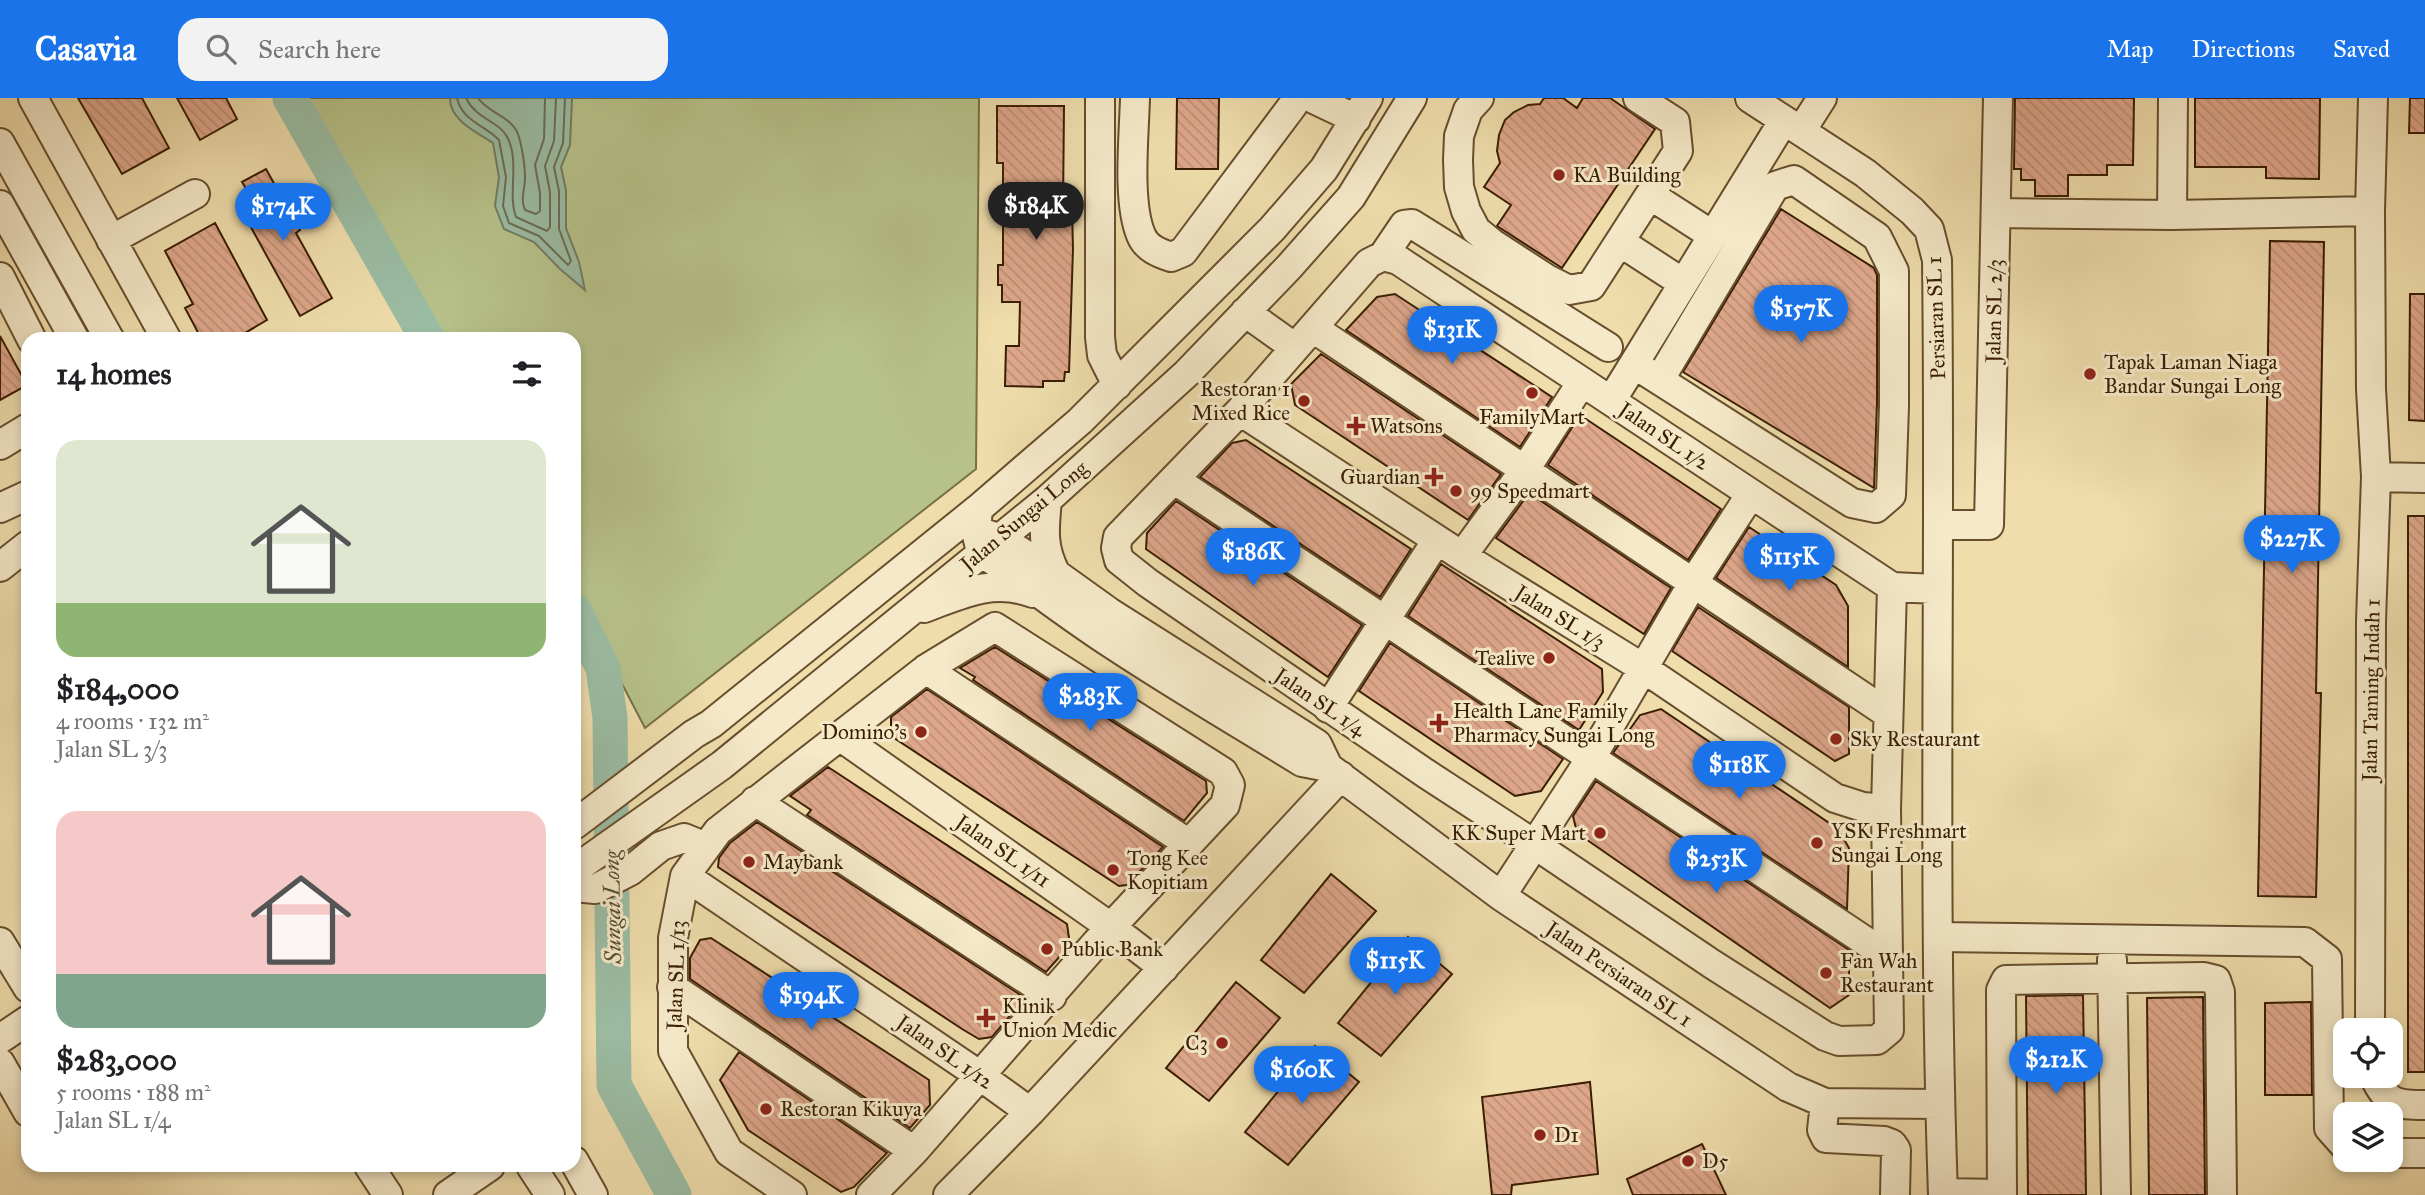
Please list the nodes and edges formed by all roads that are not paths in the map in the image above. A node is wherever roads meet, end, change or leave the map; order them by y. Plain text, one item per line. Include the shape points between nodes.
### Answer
1 (33, 98) edge
2 (1100, 98) edge
3 (1135, 98) edge
4 (1412, 98) edge
5 (1479, 98) edge
6 (1638, 98) edge
7 (1750, 98) edge
8 (1822, 98) edge
9 (1998, 98) edge
10 (2173, 98) edge
11 (2373, 98) edge
12 (1300, 100) edge
13 (1358, 105) edge
14 (1792, 125) junction
15 (0, 143) edge
16 (195, 194) dead end
17 (1650, 195) junction
18 (0, 205) edge
19 (2370, 211) junction
20 (1996, 214) junction
21 (2172, 215) junction
22 (1712, 235) junction
23 (111, 240) junction
24 (1620, 242) junction
25 (1391, 258) junction
26 (0, 277) edge
27 (1683, 283) junction
28 (1245, 312) junction
29 (28, 332) edge
30 (71, 332) edge
31 (106, 332) edge
32 (163, 332) edge
33 (1304, 338) junction
34 (1608, 347) dead end
35 (1634, 364) junction
36 (1660, 379) junction
37 (1583, 382) junction
38 (1117, 385) junction
39 (1611, 401) junction
40 (1894, 406) junction
41 (1240, 411) junction
42 (1938, 420) junction
43 (21, 432) edge
44 (0, 445) edge
45 (1524, 471) junction
46 (2376, 477) junction
47 (2425, 478) edge
48 (1175, 480) junction
49 (1751, 494) junction
50 (21, 498) edge
51 (1047, 500) junction
52 (0, 508) edge
53 (1938, 525) junction
54 (978, 532) junction
55 (1437, 540) junction
56 (21, 550) edge
57 (1462, 556) junction
58 (0, 567) edge
59 (1693, 583) junction
60 (1047, 585) junction
61 (1892, 587) junction
62 (1937, 589) junction
63 (903, 616) junction
64 (1385, 621) junction
65 (1643, 668) junction
66 (926, 669) junction
67 (1328, 708) junction
68 (1887, 713) junction
69 (841, 737) junction
70 (1591, 758) junction
71 (1335, 771) junction
72 (755, 801) junction
73 (1886, 809) junction
74 (581, 820) edge
75 (1189, 844) junction
76 (1534, 844) junction
77 (706, 847) junction
78 (685, 876) junction
79 (582, 877) edge
80 (1501, 896) junction
81 (1112, 928) junction
82 (1938, 937) junction
83 (2112, 939) junction
84 (0, 942) edge
85 (1889, 957) junction
86 (1164, 968) junction
87 (21, 976) edge
88 (2112, 978) junction
89 (672, 987) junction
90 (1052, 996) junction
91 (2370, 1018) edge
92 (21, 1025) edge
93 (0, 1039) edge
94 (0, 1063) edge
95 (979, 1074) junction
96 (2379, 1088) edge
97 (21, 1100) edge
98 (1825, 1103) junction
99 (1939, 1104) junction
100 (2425, 1105) edge
101 (1030, 1112) junction
102 (2333, 1132) edge
103 (914, 1151) junction
104 (2403, 1153) edge
105 (2425, 1153) edge
106 (373, 1172) edge
107 (535, 1172) edge
108 (580, 1172) edge
109 (485, 1179) edge
110 (1943, 1194) edge
111 (388, 1195) edge
112 (448, 1195) edge
113 (550, 1195) edge
114 (593, 1195) edge
115 (792, 1195) edge
116 (871, 1195) edge
117 (948, 1195) edge
118 (1895, 1195) edge
119 (2003, 1195) edge
120 (2116, 1195) edge
121 (2222, 1195) edge

1 - 23 street
2 - 38 street via 1100,337 1102,355
3 - 12 street via 1133,199 1141,237 1156,252 1171,257 1183,253
4 - 28 street, Jalan Sungai Long via 1351,197
5 - 24 street via 1468,110 1459,136 1458,160 1459,187 1476,230 1569,290 1591,286
6 - 17 street via 1675,122 1678,144
7 - 14 street, Persiaran SL 1
8 - 14 street
9 - 20 street, Jalan SL 2/3
10 - 21 street
11 - 19 street, Jalan Taming Indah 1
12 - 13 street
13 - 38 street, Jalan Sungai Long via 1324,169 1272,229
14 - 22 street
14 - 42 street, Persiaran SL 1 via 1865,173 1929,229 1937,260
15 - 31 street
16 - 23 street
17 - 22 street
17 - 24 street
18 - 30 street
19 - 21 street
19 - 46 street, Jalan Taming Indah 1
20 - 21 street
20 - 53 street, Jalan SL 2/3 via 1989,525
22 - 27 street
23 - 32 street
24 - 27 street
25 - 33 street, Jalan SL 1/4 via 1369,263
25 - 34 street, Jalan SL 1/4 via 1404,225 1412,224
25 - 37 street, Jalan SL 1/2
26 - 29 street
27 - 35 street
28 - 33 street
28 - 51 street, Jalan Sungai Long via 1187,373
33 - 41 street, Jalan SL 1/4
33 - 45 street
35 - 36 street
35 - 39 street
36 - 40 street via 1852,503 1876,508 1891,495
36 - 40 street via 1775,187 1794,180 1877,237 1894,271
37 - 39 street, Jalan SL 1/2
37 - 45 street
38 - 54 street, Jalan Sungai Long
39 - 49 street, Jalan SL 1/2
40 - 42 street
41 - 48 street, Jalan SL 1/4
41 - 55 street, Jalan SL 1/3
42 - 53 street, Persiaran SL 1
43 - 44 street
45 - 57 street
45 - 59 street
46 - 47 street
46 - 91 street, Jalan Taming Indah 1
48 - 64 street
48 - 67 street, Jalan SL 1/4 via 1118,537 1119,560
49 - 59 street
49 - 61 street, Jalan SL 1/2
50 - 52 street
51 - 54 street, Jalan Sungai Long
51 - 60 street
53 - 62 street, Persiaran SL 1
54 - 60 street, Jalan Persiaran SL 1
54 - 63 street, Jalan Sungai Long
54 - 74 street, Jalan Sungai Long
55 - 57 street, Jalan SL 1/3
55 - 64 street
56 - 58 street
57 - 65 street, Jalan SL 1/3
59 - 65 street
59 - 68 street
60 - 63 street via 980,587
60 - 71 street, Jalan Persiaran SL 1 via 1110,612 1317,744
61 - 62 street
61 - 68 street
62 - 82 street, Persiaran SL 1
63 - 79 street, Jalan Sungai Long via 722,765 614,843
64 - 67 street
64 - 70 street
65 - 70 street
65 - 73 street, Jalan SL 1/3 via 1835,798
66 - 69 street
66 - 75 street
66 - 75 street via 995,627 1223,772 1230,785 1225,804
67 - 76 street, Jalan SL 1/4
68 - 73 street
69 - 72 street
69 - 81 street, Jalan SL 1/11
70 - 76 street
70 - 85 street
71 - 80 street, Jalan Persiaran SL 1
71 - 86 street
72 - 77 street
72 - 90 street
73 - 85 street
75 - 81 street
76 - 80 street
76 - 85 street, Jalan SL 1/4 via 1712,964 1839,1041 1877,1040 1889,1030
77 - 78 street
77 - 79 street via 684,838 661,846 630,872
78 - 89 street, Jalan SL 1/13 via 673,938
78 - 95 street, Jalan SL 1/12
80 - 98 street, Jalan Persiaran SL 1 via 1788,1087
81 - 86 street, Jalan SL 1/11
81 - 90 street
82 - 83 street
82 - 99 street, Persiaran SL 1
83 - 88 street
83 - 102 street via 2305,942 2328,959 2329,1128
84 - 87 street
86 - 101 street
88 - 119 street via 2006,980 2001,990
88 - 120 street
88 - 121 street via 2216,980 2220,992
89 - 103 street
89 - 115 street, Jalan SL 1/13 via 673,1051 729,1153
90 - 95 street
92 - 93 street
94 - 97 street
95 - 101 street, Jalan SL 1/12
95 - 103 street
96 - 100 street via 2398,1104
98 - 99 street, Jalan Persiaran SL 1
98 - 118 street via 1822,1130 1826,1138 1892,1144 1896,1150
99 - 110 street, Persiaran SL 1
101 - 117 street
103 - 116 street
104 - 105 street
106 - 111 street
107 - 113 street
108 - 114 street
109 - 112 street
110 - 119 street

